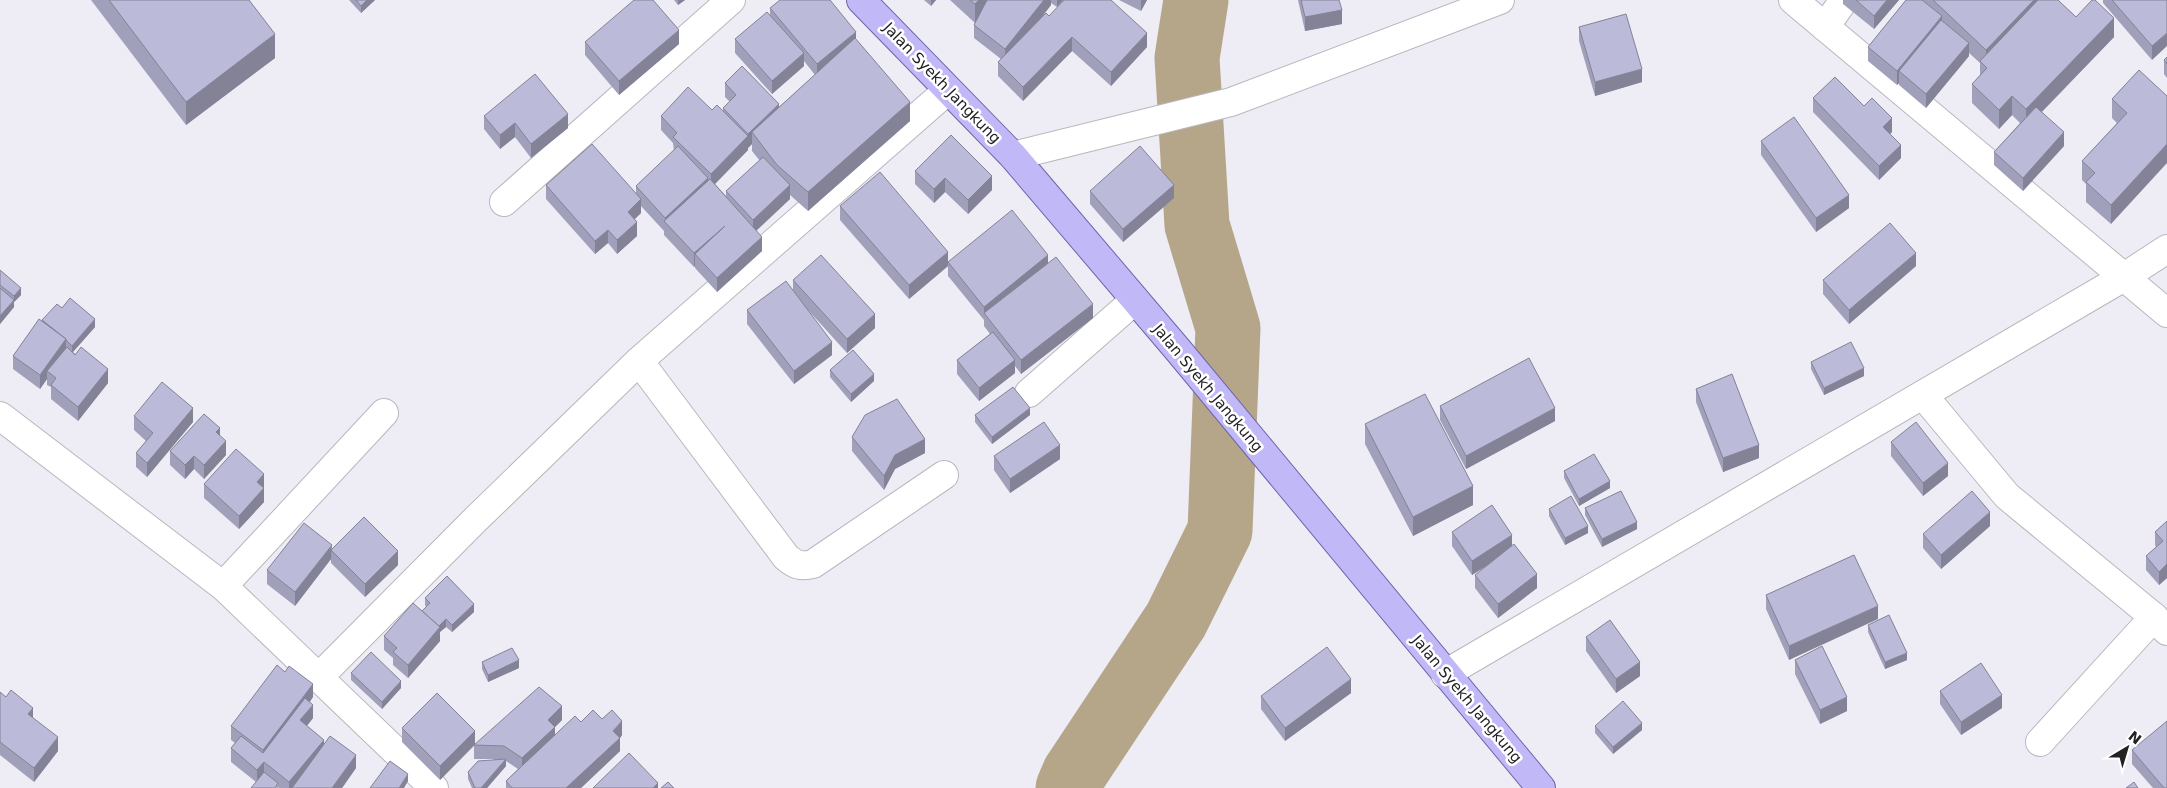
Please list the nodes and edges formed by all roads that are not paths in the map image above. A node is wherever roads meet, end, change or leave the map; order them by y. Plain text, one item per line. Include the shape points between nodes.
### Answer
1 (731, 0) edge
2 (861, 0) edge
3 (1500, 0) edge
4 (1793, 0) edge
5 (1844, 0) edge
6 (1825, 27) junction
7 (948, 90) junction
8 (1012, 156) junction
9 (504, 202) dead end
10 (2167, 249) edge
11 (2124, 277) junction
12 (1135, 300) junction
13 (2167, 313) edge
14 (639, 361) junction
15 (1029, 393) dead end
16 (1923, 395) junction
17 (384, 413) dead end
18 (0, 416) edge
19 (944, 475) dead end
20 (223, 586) junction
21 (2160, 624) edge
22 (1445, 674) junction
23 (319, 677) junction
24 (2040, 742) dead end
25 (434, 788) edge
26 (1541, 788) edge

1 - 9 street
2 - 7 main road, Jalan Syekh Jangkung
3 - 8 street via 1232,102
4 - 6 street
5 - 6 street
6 - 11 street
7 - 8 main road, Jalan Syekh Jangkung
7 - 14 street
8 - 12 main road, Jalan Syekh Jangkung
10 - 11 street
11 - 13 street
11 - 16 street
12 - 15 street
12 - 22 main road, Jalan Syekh Jangkung
14 - 19 street via 786,557 795,564 804,567 813,564
14 - 23 street
16 - 21 street via 2007,496
16 - 22 street
17 - 20 street
18 - 20 street
20 - 23 street
21 - 24 street
22 - 26 main road, Jalan Syekh Jangkung
23 - 25 street

